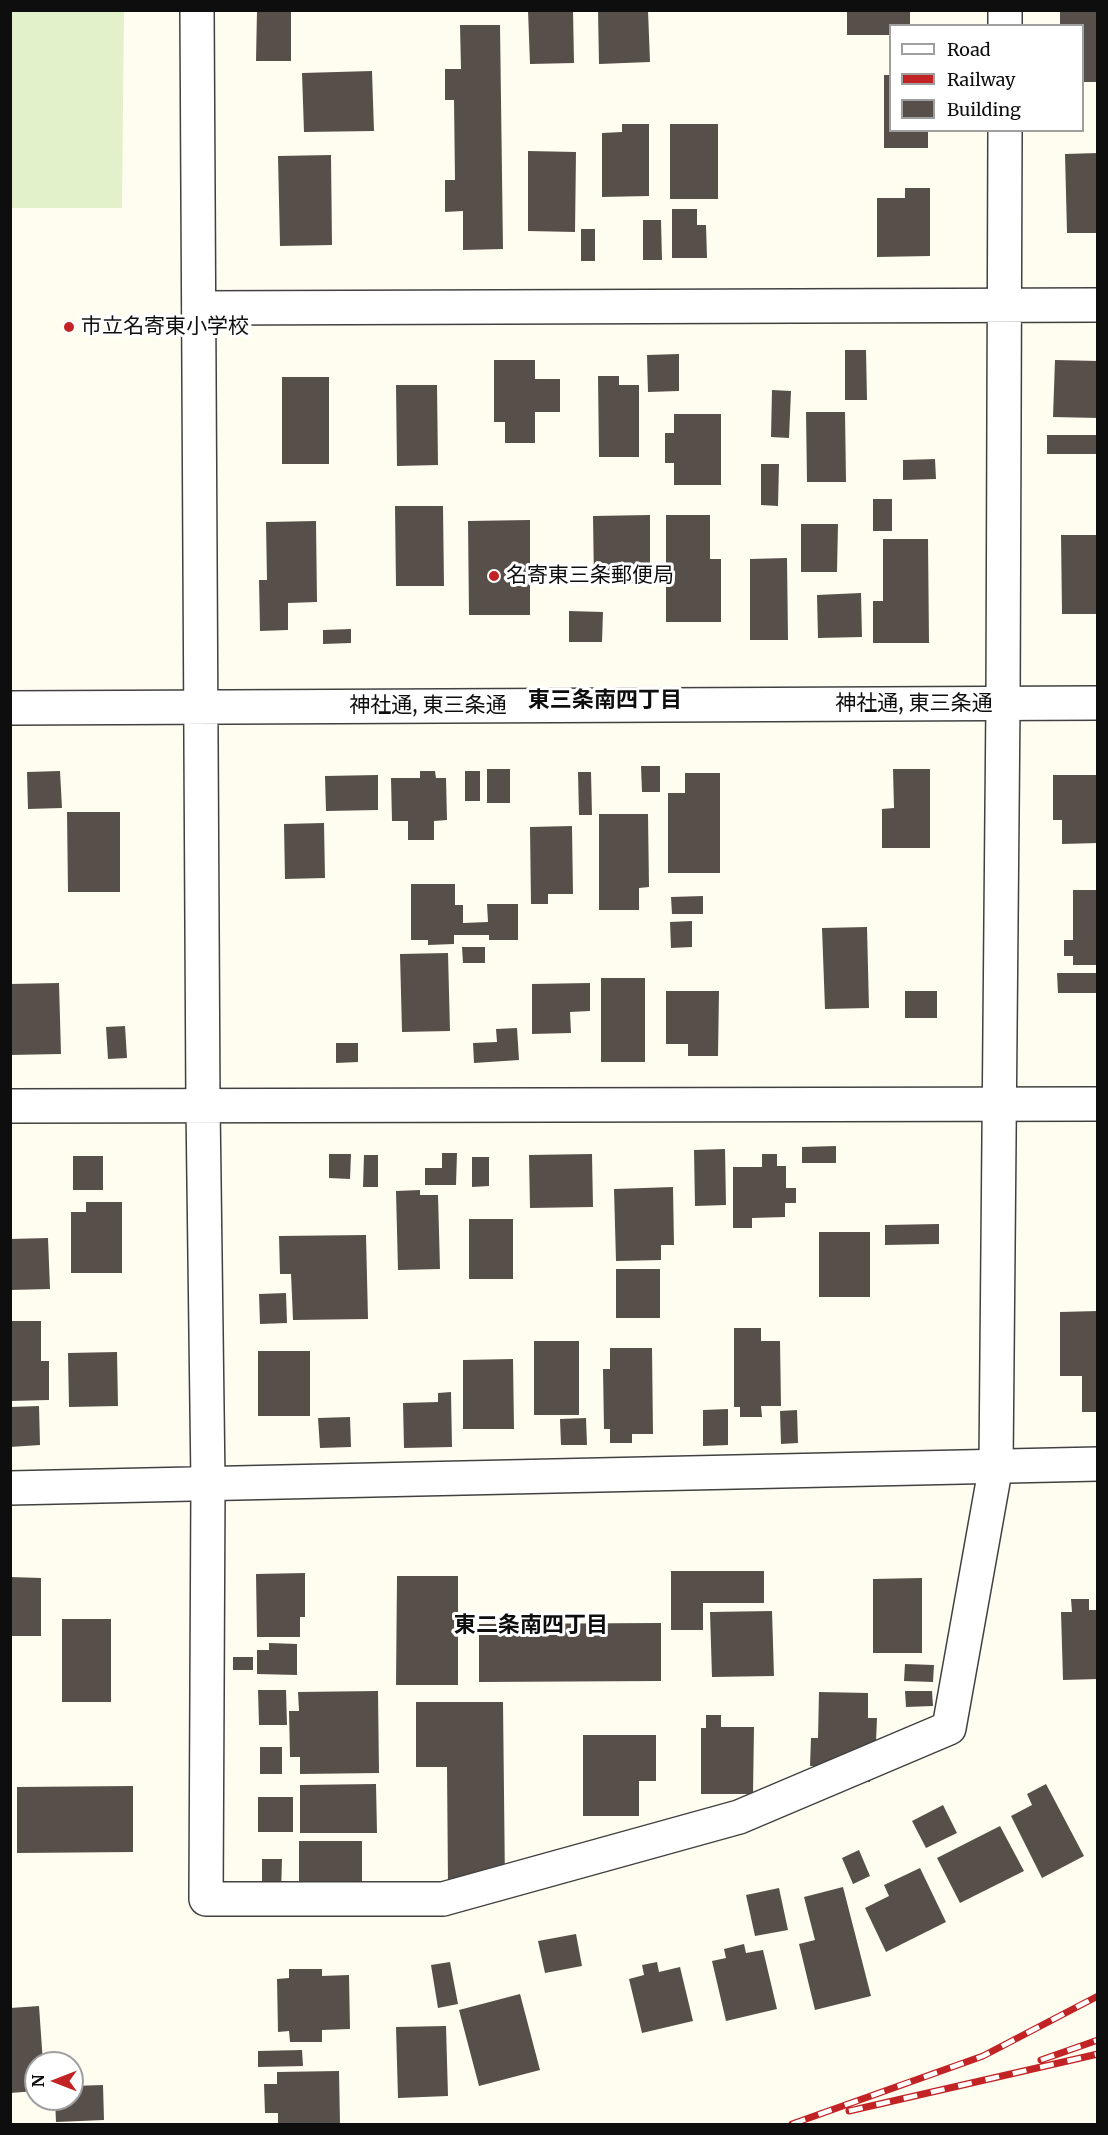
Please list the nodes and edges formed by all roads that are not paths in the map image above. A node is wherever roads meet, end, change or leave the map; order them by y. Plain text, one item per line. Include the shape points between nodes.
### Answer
1 (197, 10) edge
2 (1005, 132) edge
3 (1004, 305) junction
4 (1098, 305) edge
5 (199, 308) junction
6 (1098, 703) edge
7 (1003, 704) junction
8 (201, 707) junction
9 (10, 708) edge
10 (998, 1104) junction
11 (1098, 1104) edge
12 (10, 1106) edge
13 (203, 1106) junction
14 (1098, 1464) edge
15 (996, 1465) junction
16 (208, 1483) junction
17 (10, 1488) edge

1 - 5 street
2 - 3 street
3 - 4 street
3 - 5 street
3 - 7 street
5 - 8 street
6 - 7 street, 神社通, 東三条通
7 - 8 street, 神社通, 東三条通
7 - 10 street
8 - 9 street, 神社通, 東三条通
8 - 13 street
10 - 11 street
10 - 13 street
10 - 15 street
12 - 13 street
13 - 16 street
14 - 15 street
15 - 16 street
15 - 16 street via 949,1728 739,1817 443,1899 207,1899
16 - 17 street

